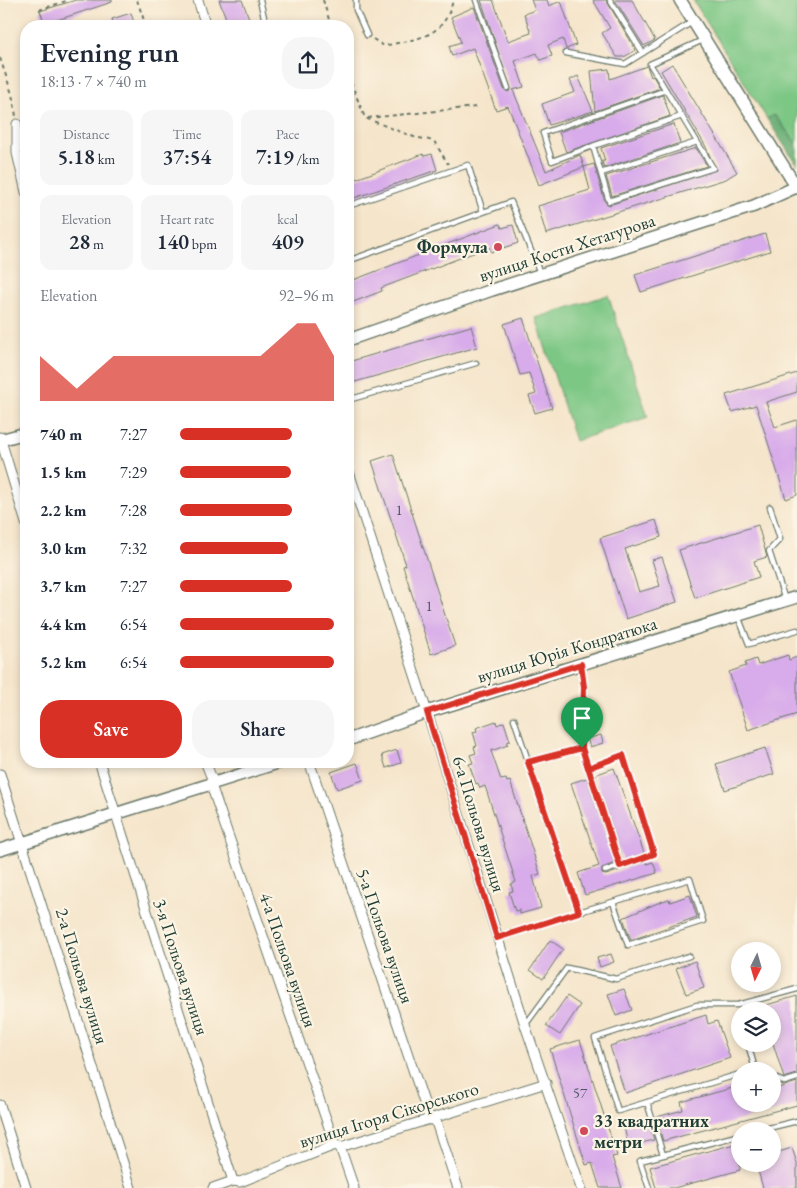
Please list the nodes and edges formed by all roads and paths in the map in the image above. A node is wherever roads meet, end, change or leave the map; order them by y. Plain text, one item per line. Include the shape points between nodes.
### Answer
1 (69, 0) edge
2 (137, 0) edge
3 (198, 0) edge
4 (260, 0) edge
5 (323, 0) edge
6 (356, 0) edge
7 (453, 0) edge
8 (476, 0) edge
9 (610, 0) edge
10 (680, 0) edge
11 (38, 10) dead end
12 (144, 20) edge
13 (204, 20) edge
14 (265, 20) edge
15 (329, 20) edge
16 (694, 21) junction
17 (367, 35) joint
18 (704, 39) junction
19 (566, 53) dead end
20 (643, 53) junction
21 (0, 58) edge
22 (508, 88) dead end
23 (354, 90) edge
24 (666, 90) junction
25 (476, 107) dead end
26 (682, 116) junction
27 (365, 118) junction
28 (17, 124) joint
29 (697, 142) junction
30 (593, 146) junction
31 (20, 166) edge
32 (452, 170) junction
33 (601, 173) junction
34 (797, 188) edge
35 (354, 204) edge
36 (483, 212) junction
37 (354, 259) edge
38 (540, 274) junction
39 (354, 338) edge
40 (476, 363) dead end
41 (354, 398) edge
42 (20, 434) edge
43 (0, 439) edge
44 (354, 487) edge
45 (20, 504) edge
46 (770, 507) dead end
47 (797, 597) edge
48 (786, 601) junction
49 (738, 615) junction
50 (797, 630) edge
51 (581, 664) junction
52 (427, 712) junction
53 (514, 719) dead end
54 (354, 738) edge
55 (582, 748) junction
56 (528, 762) junction
57 (101, 768) edge
58 (207, 768) edge
59 (262, 768) edge
60 (311, 768) edge
61 (588, 768) junction
62 (0, 774) edge
63 (212, 784) junction
64 (116, 816) junction
65 (23, 843) junction
66 (0, 850) edge
67 (620, 866) junction
68 (605, 871) dead end
69 (613, 902) junction
70 (579, 912) junction
71 (497, 938) junction
72 (689, 956) dead end
73 (797, 989) edge
74 (749, 1002) edge
75 (731, 1005) edge
76 (525, 1025) junction
77 (731, 1077) edge
78 (797, 1078) edge
79 (781, 1081) edge
80 (546, 1083) junction
81 (648, 1102) junction
82 (0, 1105) edge
83 (433, 1120) junction
84 (797, 1121) edge
85 (781, 1125) edge
86 (731, 1137) edge
87 (337, 1146) junction
88 (663, 1155) junction
89 (239, 1184) edge
90 (26, 1188) edge
91 (131, 1188) edge
92 (213, 1188) edge
93 (354, 1188) edge
94 (458, 1188) edge
95 (581, 1188) edge
96 (649, 1188) edge

1 - 11 path
2 - 12 path
3 - 13 street
4 - 14 lane
5 - 15 path
6 - 17 lane via 356,10
7 - 17 path via 449,17 430,34 384,46
8 - 22 lane
9 - 20 lane
10 - 16 street
16 - 18 street
16 - 20 lane
18 - 24 lane via 650,64
18 - 34 street
19 - 20 lane via 625,64
21 - 28 path via 12,94
23 - 27 path
24 - 26 lane
24 - 30 lane via 542,133 552,161
25 - 27 path
26 - 29 lane
26 - 30 lane
27 - 32 path via 434,142
28 - 31 street
29 - 33 lane
29 - 33 lane via 713,168 609,200
30 - 33 lane
32 - 35 lane
32 - 36 lane via 468,165
34 - 38 street, вулиця Кости Хетагурова via 754,206
36 - 37 lane
36 - 38 lane via 510,202
38 - 39 street, вулиця Кости Хетагурова
40 - 41 lane
42 - 43 street
43 - 45 street
44 - 52 street, 6-а Польова вулиця
46 - 48 lane via 780,539 769,551
47 - 48 street, вулиця Юрія Кондратюка
48 - 49 street, вулиця Юрія Кондратюка
49 - 50 lane via 749,644
49 - 51 street, вулиця Юрія Кондратюка
51 - 52 street, вулиця Юрія Кондратюка
51 - 55 lane via 584,687
52 - 54 street, вулиця Юрія Кондратюка
52 - 71 street, 6-а Польова вулиця
53 - 56 lane
55 - 56 lane
55 - 61 lane
56 - 70 lane
57 - 64 street, 3-я Польова вулиця
58 - 63 street, 4-а Польова вулиця
59 - 63 street
60 - 83 street, 5-а Польова вулиця
61 - 67 lane
61 - 67 lane via 623,755 654,854
62 - 65 street, 2-а Польова вулиця
63 - 64 street
63 - 87 street, 4-а Польова вулиця
64 - 65 street
64 - 89 street, 3-я Польова вулиця
65 - 66 street
65 - 91 street, 2-а Польова вулиця
67 - 68 lane
69 - 69 lane via 690,879 703,922 628,945
69 - 70 lane
70 - 71 lane
71 - 76 street, 6-а Польова вулиця
72 - 76 lane via 616,980 567,968
73 - 74 lane
75 - 81 lane via 697,1005 595,1038 618,1111
76 - 80 street, 6-а Польова вулиця
77 - 81 lane
78 - 79 lane
80 - 83 street, вулиця Ігоря Сікорського
80 - 95 street, 6-а Польова вулиця
81 - 88 lane
82 - 90 street
83 - 87 street, вулиця Ігоря Сікорського
83 - 94 street, 5-а Польова вулиця
84 - 85 lane
86 - 88 lane
87 - 89 street, вулиця Ігоря Сікорського
87 - 93 street, 4-а Польова вулиця
88 - 96 lane via 640,1161
89 - 92 street, вулиця Ігоря Сікорського

